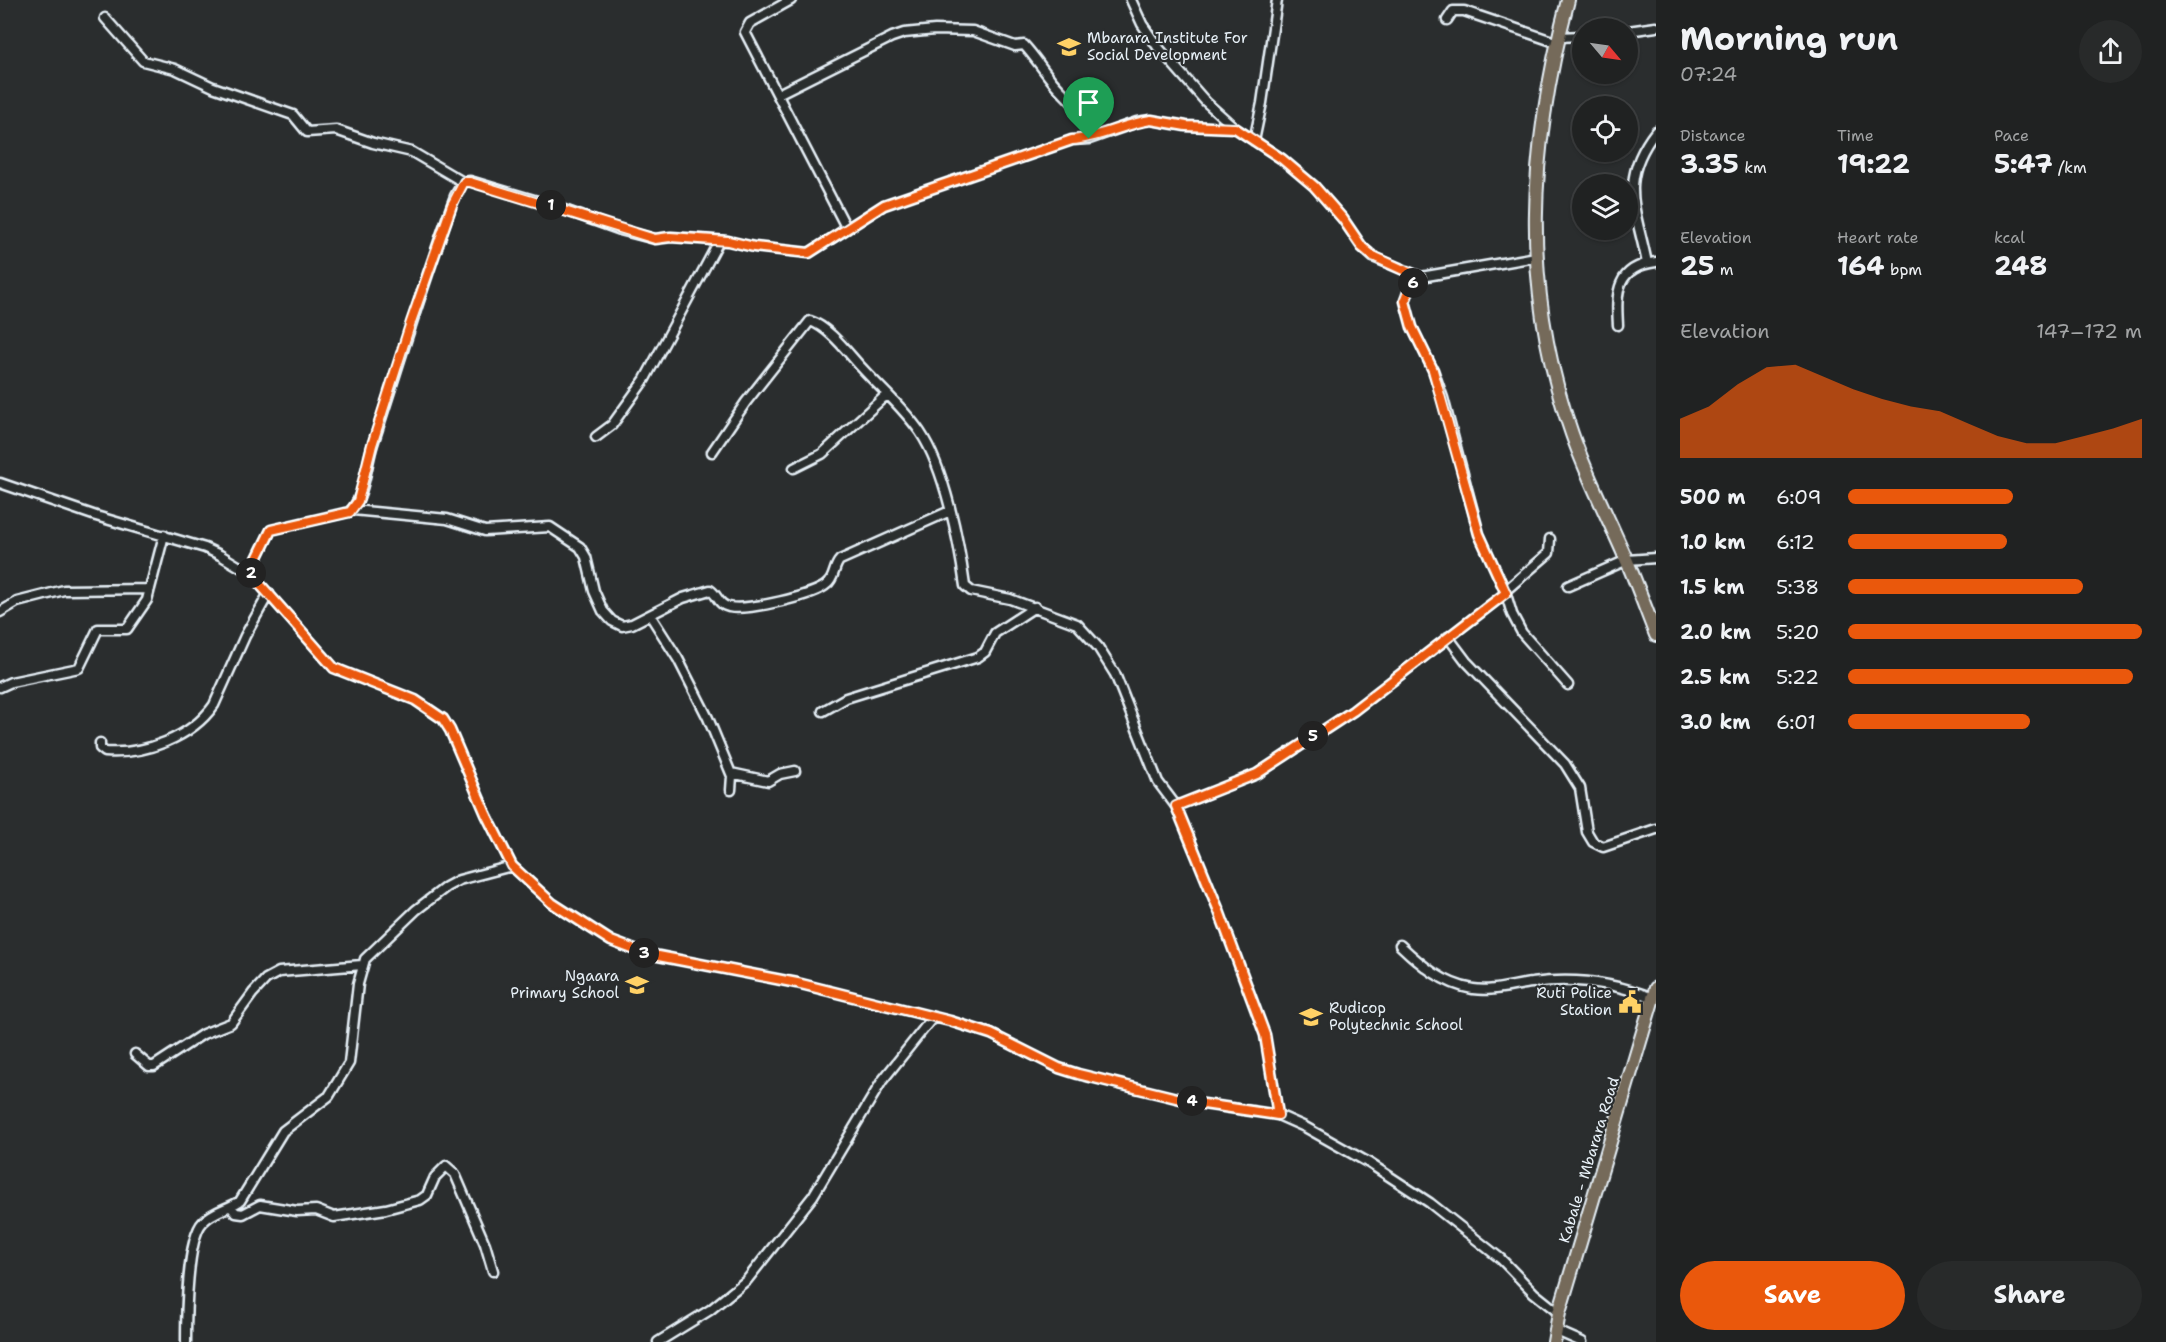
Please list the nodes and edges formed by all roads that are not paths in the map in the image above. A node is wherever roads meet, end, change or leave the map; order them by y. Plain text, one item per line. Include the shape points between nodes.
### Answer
1 (792, 0) edge
2 (1131, 0) edge
3 (1277, 0) edge
4 (1568, 0) edge
5 (105, 18) dead end
6 (1448, 20) dead end
7 (1656, 27) edge
8 (1638, 30) edge
9 (1572, 38) edge
10 (1558, 40) junction
11 (778, 94) junction
12 (1235, 128) junction
13 (1656, 130) edge
14 (1089, 139) junction
15 (1254, 141) junction
16 (464, 182) junction
17 (848, 229) junction
18 (719, 241) junction
19 (1536, 257) junction
20 (1651, 263) edge
21 (1421, 278) junction
22 (1618, 325) dead end
23 (888, 396) junction
24 (596, 437) dead end
25 (712, 452) dead end
26 (794, 468) dead end
27 (0, 483) edge
28 (352, 510) junction
29 (950, 511) junction
30 (164, 535) junction
31 (1550, 539) dead end
32 (1656, 558) edge
33 (1627, 560) junction
34 (250, 573) junction
35 (1568, 586) dead end
36 (150, 589) junction
37 (1505, 592) junction
38 (269, 593) junction
39 (1035, 607) junction
40 (0, 612) edge
41 (650, 615) junction
42 (1656, 635) edge
43 (1448, 637) junction
44 (1568, 685) dead end
45 (0, 687) edge
46 (823, 711) dead end
47 (100, 743) dead end
48 (795, 771) dead end
49 (731, 773) junction
50 (731, 790) dead end
51 (1176, 806) junction
52 (1656, 829) edge
53 (512, 866) junction
54 (1400, 945) dead end
55 (362, 965) junction
56 (1655, 991) edge
57 (933, 1017) junction
58 (135, 1054) dead end
59 (1278, 1115) junction
60 (231, 1207) junction
61 (494, 1271) dead end
62 (1559, 1313) junction
63 (1555, 1337) edge
64 (186, 1342) edge
65 (658, 1342) edge
66 (1582, 1342) edge

1 - 11 street via 750,23 745,32
2 - 12 street via 1157,46 1206,102
3 - 15 street
4 - 10 main road
5 - 16 street via 143,62 174,69 293,115 307,132 336,130 412,152
6 - 10 street via 1453,11 1464,11
7 - 8 street
9 - 10 street
10 - 19 main road via 1539,143
11 - 14 street via 892,37 928,30 973,31 1015,46 1024,45 1080,110 1089,128
11 - 17 street
12 - 14 street via 1151,120
12 - 15 street
13 - 20 street via 1640,156 1631,183
14 - 17 street via 1072,140 884,205
15 - 21 street via 1314,186 1362,247
16 - 18 street via 551,205 647,237
16 - 28 street via 452,205 411,322 358,501
17 - 18 street via 809,253
18 - 24 street via 645,378 612,425
19 - 21 street
19 - 33 main road via 1547,340 1563,409 1582,462
20 - 22 street via 1634,269 1619,285
21 - 37 street via 1412,284 1405,301 1412,327 1433,370 1479,534
23 - 25 street via 828,334 810,321
23 - 26 street via 822,454
23 - 29 street via 908,416 930,449
27 - 30 street
28 - 34 street via 271,530
28 - 41 street via 447,519 485,531 550,526 580,547 598,601 612,621 627,626
29 - 39 street via 968,589
29 - 41 street via 840,560 829,583 807,595 732,608 719,602 710,590
30 - 34 street via 205,548
30 - 36 street
31 - 37 street via 1549,553
32 - 33 street
33 - 35 street
33 - 42 main road
34 - 38 street
36 - 40 street via 64,591 17,602
36 - 45 street via 127,629 98,629 79,668
37 - 43 street
37 - 44 street via 1522,633
38 - 47 street via 208,714 179,735 150,748 105,752
38 - 53 street via 334,668 402,694 443,719
39 - 46 street via 995,633 978,657 846,699
39 - 51 street via 1077,624 1098,647 1115,674 1158,782
41 - 49 street via 691,683
43 - 51 street via 1353,711 1257,774
43 - 52 street via 1466,661 1565,764 1580,788 1587,832 1593,842 1603,847
48 - 49 street via 768,781
49 - 50 street
51 - 59 street via 1265,1035
53 - 55 street via 446,887 416,910
53 - 57 street via 552,903 627,948 797,983
54 - 56 street via 1425,968 1472,989 1580,980
55 - 58 street via 279,972 259,986 231,1023 203,1034 154,1066
55 - 60 street via 349,1063 329,1096 283,1131 240,1201
56 - 62 main road, Kabale - Mbarara Road
57 - 59 street via 991,1034 1078,1074 1197,1103
57 - 65 street via 882,1081 813,1196 747,1280 710,1310
59 - 62 street via 1369,1162 1430,1203 1501,1259
60 - 61 street via 243,1214 260,1205 316,1210 334,1217 386,1209 427,1195 435,1177 446,1166 455,1174
60 - 64 street via 211,1215 197,1232 188,1288
62 - 63 main road, Kabale - Mbarara Road
63 - 66 street

